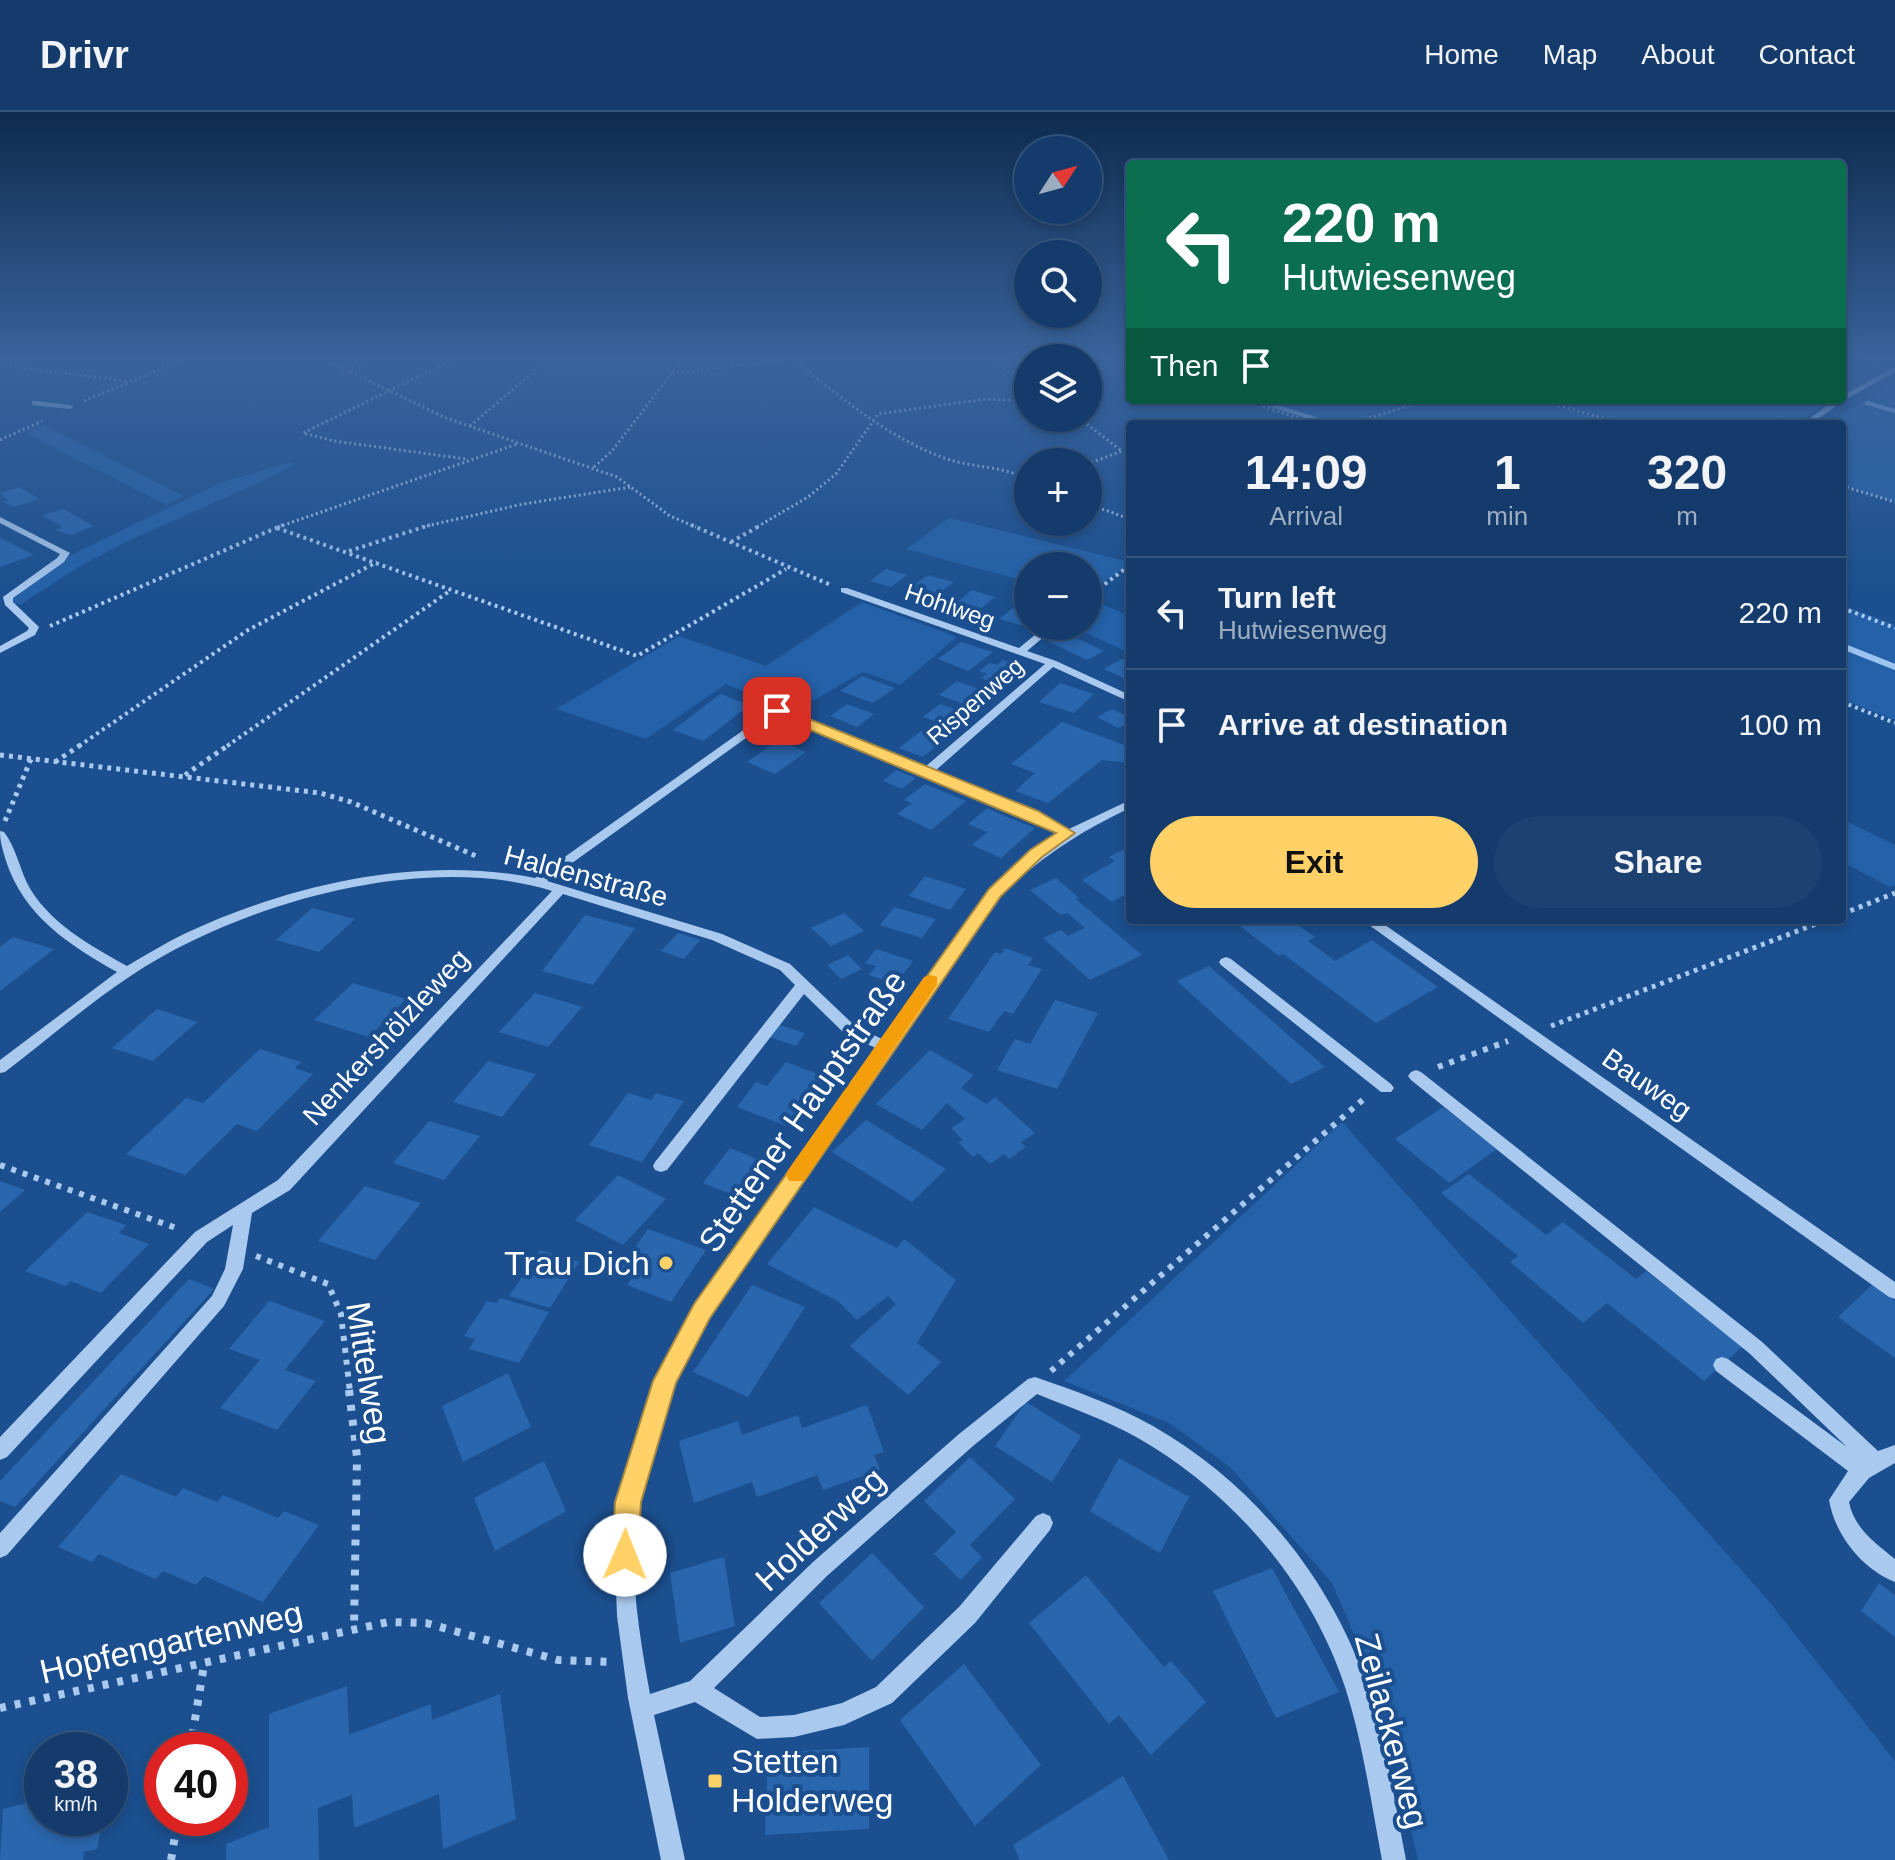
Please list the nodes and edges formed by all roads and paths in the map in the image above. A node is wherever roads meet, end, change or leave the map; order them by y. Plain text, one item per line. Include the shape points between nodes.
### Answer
1 (333, 439) edge
2 (504, 439) edge
3 (622, 439) edge
4 (860, 439) edge
5 (902, 439) edge
6 (1106, 439) edge
7 (518, 443) junction
8 (477, 458) junction
9 (1102, 459) edge
10 (594, 467) junction
11 (1014, 472) edge
12 (632, 487) junction
13 (1846, 487) edge
14 (1895, 502) edge
15 (1102, 509) edge
16 (1126, 518) edge
17 (0, 520) edge
18 (277, 528) junction
19 (730, 542) junction
20 (348, 552) junction
21 (377, 562) junction
22 (787, 568) junction
23 (1126, 568) edge
24 (1102, 586) edge
25 (451, 590) junction
26 (844, 590) joint
27 (1846, 610) edge
28 (1895, 628) edge
29 (31, 633) junction
30 (1035, 640) edge
31 (0, 650) edge
32 (1021, 651) junction
33 (1052, 663) junction
34 (1126, 697) edge
35 (1846, 704) edge
36 (1895, 723) edge
37 (0, 755) edge
38 (31, 759) junction
39 (54, 763) junction
40 (927, 772) junction
41 (184, 776) junction
42 (1126, 806) edge
43 (2, 830) edge
44 (1067, 833) junction
45 (501, 875) junction
46 (537, 882) junction
47 (561, 889) junction
48 (1895, 893) edge
49 (1846, 912) edge
50 (1375, 924) edge
51 (1816, 924) edge
52 (1226, 962) dead end
53 (127, 972) junction
54 (804, 984) junction
55 (1528, 1033) junction
56 (885, 1046) junction
57 (0, 1068) edge
58 (1416, 1076) joint
59 (1386, 1088) joint
60 (0, 1165) edge
61 (661, 1166) dead end
62 (244, 1213) junction
63 (201, 1237) junction
64 (239, 1249) junction
65 (1895, 1292) edge
66 (1722, 1365) dead end
67 (1035, 1385) junction
68 (0, 1451) edge
69 (1895, 1454) edge
70 (1868, 1465) junction
71 (1043, 1523) dead end
72 (0, 1548) edge
73 (1895, 1572) edge
74 (354, 1627) junction
75 (635, 1663) junction
76 (204, 1665) junction
77 (697, 1690) junction
78 (0, 1708) edge
79 (642, 1708) junction
80 (193, 1732) edge
81 (175, 1836) edge
82 (171, 1860) edge
83 (673, 1860) edge
84 (1394, 1860) edge

1 - 8 path
2 - 7 path
3 - 10 path
4 - 19 path via 828,481
5 - 11 path via 946,459
6 - 9 path via 1122,451
7 - 8 path
7 - 10 path
8 - 18 path
10 - 12 path
12 - 19 path via 670,516
12 - 20 path via 499,507 422,525
13 - 14 path
15 - 16 path
17 - 29 street via 65,553 8,597 8,603 33,623
18 - 20 path
18 - 29 path
19 - 22 path
20 - 21 path
21 - 25 path
21 - 39 path via 248,630
22 - 25 path via 637,656
22 - 26 path
23 - 24 path
25 - 41 path
26 - 32 street, Hohlweg
27 - 28 path
29 - 31 street
30 - 32 street
32 - 33 street, Hohlweg
33 - 34 street, Hohlweg
33 - 40 street, Rispenweg
35 - 36 path
37 - 38 path
38 - 39 path
38 - 43 path
39 - 41 path
40 - 44 street
40 - 46 street via 777,711
41 - 45 path via 310,791 351,802 496,865
42 - 44 street, Stettener Hauptstraße
43 - 53 street via 22,886 35,905 70,937
44 - 56 street, Stettener Hauptstraße via 995,893
45 - 46 street, Haldenstraße
45 - 53 street, Haldenstraße via 419,874 320,890 220,923
46 - 47 street, Haldenstraße
47 - 54 street, Haldenstraße via 748,949 785,967
47 - 62 street, Nenkershölzleweg via 327,1142 284,1185
48 - 49 path
50 - 55 street, Bauweg
51 - 55 path
52 - 59 street
53 - 57 street, Haldenstraße
54 - 56 street, Haldenstraße via 850,1030
54 - 61 street
55 - 58 path
55 - 65 street, Bauweg
56 - 75 street, Stettener Hauptstraße via 702,1311 665,1381 628,1502 624,1533
58 - 70 street via 1755,1347
59 - 67 path via 1328,1127
60 - 63 path
62 - 63 street, Nenkershölzleweg
62 - 64 street
63 - 68 street, Nenkershölzleweg
64 - 72 street via 218,1301
64 - 74 path, Mittelweg via 328,1284 341,1314 357,1457
66 - 70 street
67 - 77 street, Holderweg via 820,1569
67 - 84 street, Zeilackerweg via 1147,1433 1240,1504 1285,1555 1321,1606 1349,1665
69 - 70 street
70 - 73 street via 1839,1500 1841,1520 1863,1548
71 - 77 street via 967,1615 884,1695 858,1708 794,1726 757,1728
74 - 75 path, Hopfengartenweg via 426,1623 558,1660
74 - 76 path, Hopfengartenweg
75 - 79 street, Stettener Hauptstraße
76 - 78 path, Hopfengartenweg
76 - 80 path
77 - 79 street, Holderweg
79 - 83 street, Stettener Hauptstraße
81 - 82 path

